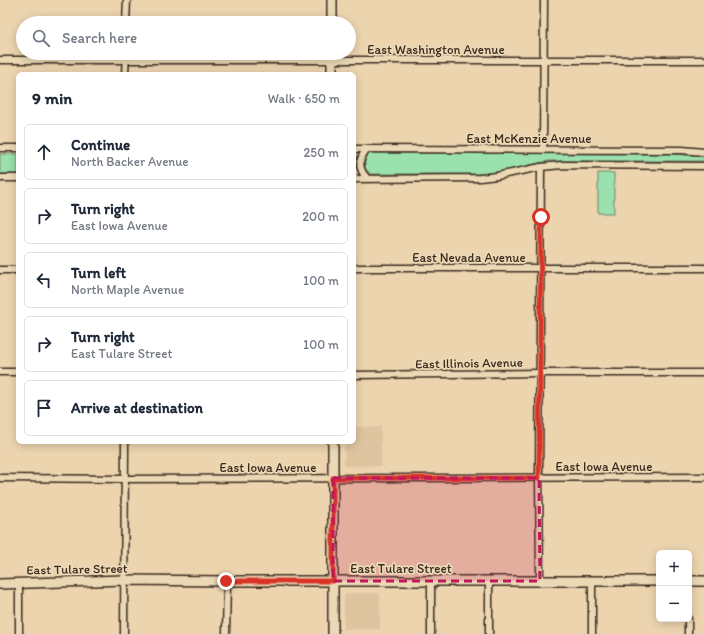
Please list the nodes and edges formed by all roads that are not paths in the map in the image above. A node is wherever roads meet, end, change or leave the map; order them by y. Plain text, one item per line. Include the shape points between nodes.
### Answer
1 (127, 0) edge
2 (332, 0) edge
3 (544, 0) edge
4 (126, 16) edge
5 (332, 16) edge
6 (356, 57) edge
7 (16, 59) edge
8 (0, 60) edge
9 (125, 60) edge
10 (332, 60) edge
11 (704, 60) edge
12 (544, 61) junction
13 (125, 72) edge
14 (332, 72) edge
15 (0, 148) edge
16 (16, 148) edge
17 (356, 149) edge
18 (367, 149) junction
19 (544, 149) junction
20 (704, 152) edge
21 (704, 166) edge
22 (541, 167) junction
23 (0, 178) edge
24 (16, 178) edge
25 (356, 178) edge
26 (367, 178) junction
27 (356, 268) edge
28 (540, 268) junction
29 (704, 268) edge
30 (0, 270) edge
31 (16, 270) edge
32 (0, 372) edge
33 (16, 372) edge
34 (540, 373) junction
35 (704, 373) edge
36 (356, 375) edge
37 (125, 444) edge
38 (333, 444) edge
39 (704, 477) edge
40 (0, 478) edge
41 (333, 478) junction
42 (539, 478) junction
43 (124, 479) junction
44 (124, 580) junction
45 (226, 581) junction
46 (333, 581) junction
47 (431, 581) junction
48 (490, 581) junction
49 (540, 581) junction
50 (592, 581) junction
51 (656, 581) edge
52 (692, 581) edge
53 (704, 581) edge
54 (19, 583) junction
55 (0, 584) edge
56 (688, 622) edge
57 (19, 634) edge
58 (124, 634) edge
59 (226, 634) edge
60 (333, 634) edge
61 (431, 634) edge
62 (489, 634) edge
63 (592, 634) edge
64 (688, 634) edge

1 - 4 street
2 - 5 main road
3 - 12 street
6 - 12 street, East Washington Avenue
7 - 8 street, East Washington Avenue
9 - 13 street
10 - 14 main road
11 - 12 street, East Washington Avenue
12 - 19 street
15 - 16 street
17 - 18 street, East McKenzie Avenue
18 - 19 street, East McKenzie Avenue
18 - 26 street via 360,159 363,174
19 - 20 street, East McKenzie Avenue
21 - 22 street
22 - 26 street via 480,178
22 - 28 street
23 - 24 street
25 - 26 street
27 - 28 street, East Nevada Avenue
28 - 29 street, East Nevada Avenue
28 - 34 street
30 - 31 street
32 - 33 street
34 - 35 street, East Illinois Avenue
34 - 36 street, East Illinois Avenue
34 - 42 street
37 - 43 street
38 - 41 main road
39 - 42 street, East Iowa Avenue
40 - 43 street, East Iowa Avenue
41 - 42 street, East Iowa Avenue
41 - 43 street, East Iowa Avenue
41 - 46 main road
42 - 49 street
43 - 44 street
44 - 45 main road, East Tulare Street
44 - 54 main road, East Tulare Street
44 - 58 street
45 - 46 main road, East Tulare Street
45 - 59 street
46 - 47 main road, East Tulare Street
46 - 60 main road
47 - 48 main road, East Tulare Street
47 - 61 street
48 - 49 main road, East Tulare Street
48 - 62 street
49 - 50 main road, East Tulare Street
50 - 51 main road, East Tulare Street
50 - 63 street
52 - 53 main road
54 - 55 main road, East Tulare Street
54 - 57 street
56 - 64 street

